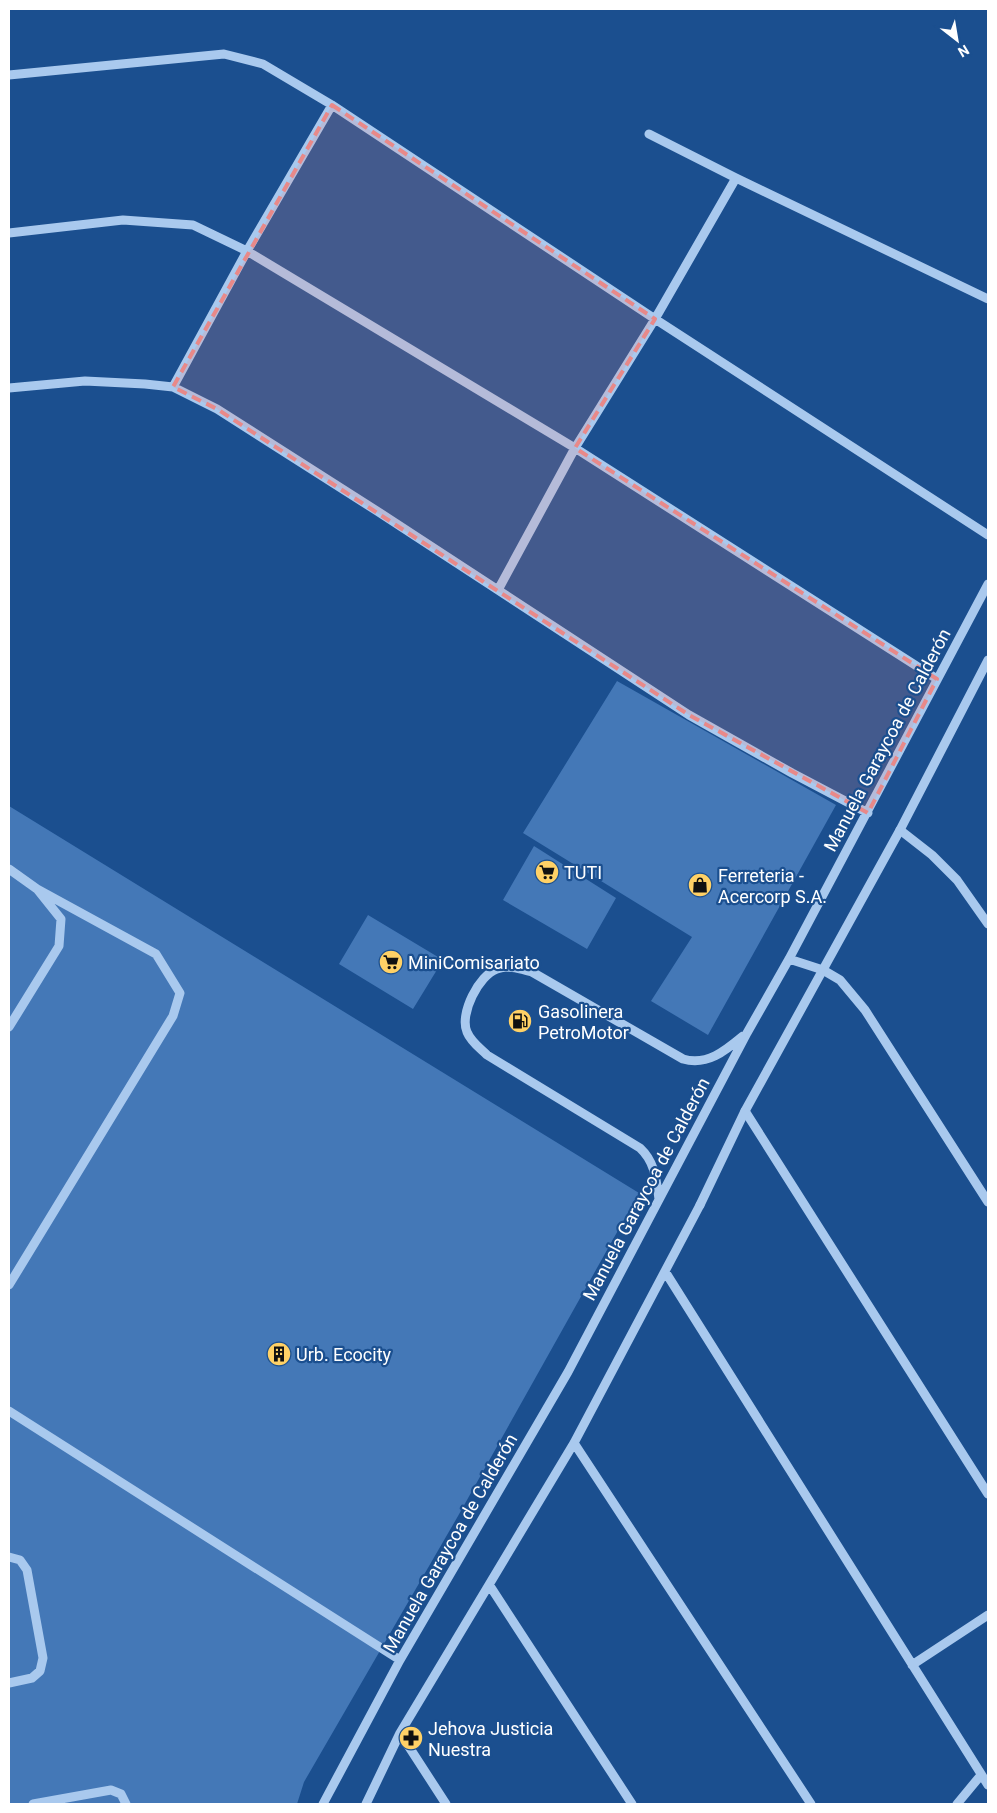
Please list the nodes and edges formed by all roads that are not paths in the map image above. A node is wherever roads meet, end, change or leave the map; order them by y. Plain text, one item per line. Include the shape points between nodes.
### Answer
1 (9, 75) edge
2 (332, 105) junction
3 (649, 134) dead end
4 (736, 178) junction
5 (9, 233) edge
6 (247, 251) junction
7 (988, 299) edge
8 (655, 319) junction
9 (173, 387) junction
10 (9, 388) edge
11 (574, 448) junction
12 (988, 535) edge
13 (988, 584) edge
14 (498, 590) junction
15 (988, 662) edge
16 (937, 679) junction
17 (868, 813) junction
18 (900, 830) junction
19 (9, 868) edge
20 (37, 889) junction
21 (988, 924) edge
22 (789, 959) junction
23 (823, 970) junction
24 (9, 1026) edge
25 (747, 1033) junction
26 (744, 1111) junction
27 (659, 1199) junction
28 (988, 1202) edge
29 (666, 1273) junction
30 (9, 1285) edge
31 (9, 1411) edge
32 (574, 1443) junction
33 (988, 1494) edge
34 (9, 1557) edge
35 (490, 1586) junction
36 (988, 1616) edge
37 (400, 1660) junction
38 (912, 1665) junction
39 (9, 1683) edge
40 (400, 1733) junction
41 (982, 1775) junction
42 (988, 1785) edge
43 (33, 1804) edge
44 (126, 1804) edge
45 (323, 1804) edge
46 (366, 1804) edge
47 (446, 1804) edge
48 (632, 1804) edge
49 (811, 1804) edge
50 (957, 1804) edge

1 - 2 street via 224,54 263,64
2 - 6 street
2 - 8 street
3 - 4 street
4 - 7 street
4 - 8 street
5 - 6 street via 123,220 193,225
6 - 9 street
6 - 11 street
8 - 11 street
8 - 12 street
9 - 10 street via 85,382
9 - 14 street via 217,409
11 - 14 street
11 - 16 street
13 - 16 street, Manuela Garaycoa de Calderón
14 - 17 street via 690,715
15 - 18 street, bridge
16 - 17 street, Manuela Garaycoa de Calderón
17 - 22 street, Manuela Garaycoa de Calderón
18 - 21 street via 957,880
18 - 23 street, bridge
19 - 20 street
20 - 24 street via 61,919 59,946
20 - 30 street via 156,954 180,992 173,1016
22 - 23 street
22 - 25 street, Manuela Garaycoa de Calderón
23 - 26 street, bridge
23 - 28 street via 840,980 865,1010
25 - 27 street, Manuela Garaycoa de Calderón
25 - 27 street via 724,1052 693,1062 682,1059 532,972 513,967 498,969 489,973 476,989 465,1017 466,1030 472,1041 487,1055 640,1148 648,1155 654,1168
26 - 29 street, bridge
26 - 33 street
27 - 37 street, Manuela Garaycoa de Calderón via 568,1372
29 - 32 street
29 - 38 street
31 - 37 street
32 - 35 street
32 - 49 street
34 - 39 street via 20,1560 27,1570 43,1658 40,1672 32,1678
35 - 40 street
35 - 48 street
36 - 38 street
37 - 45 street, Manuela Garaycoa de Calderón
38 - 41 street
40 - 46 street
40 - 47 street
41 - 42 street
41 - 50 street
43 - 44 street via 111,1790 121,1794

